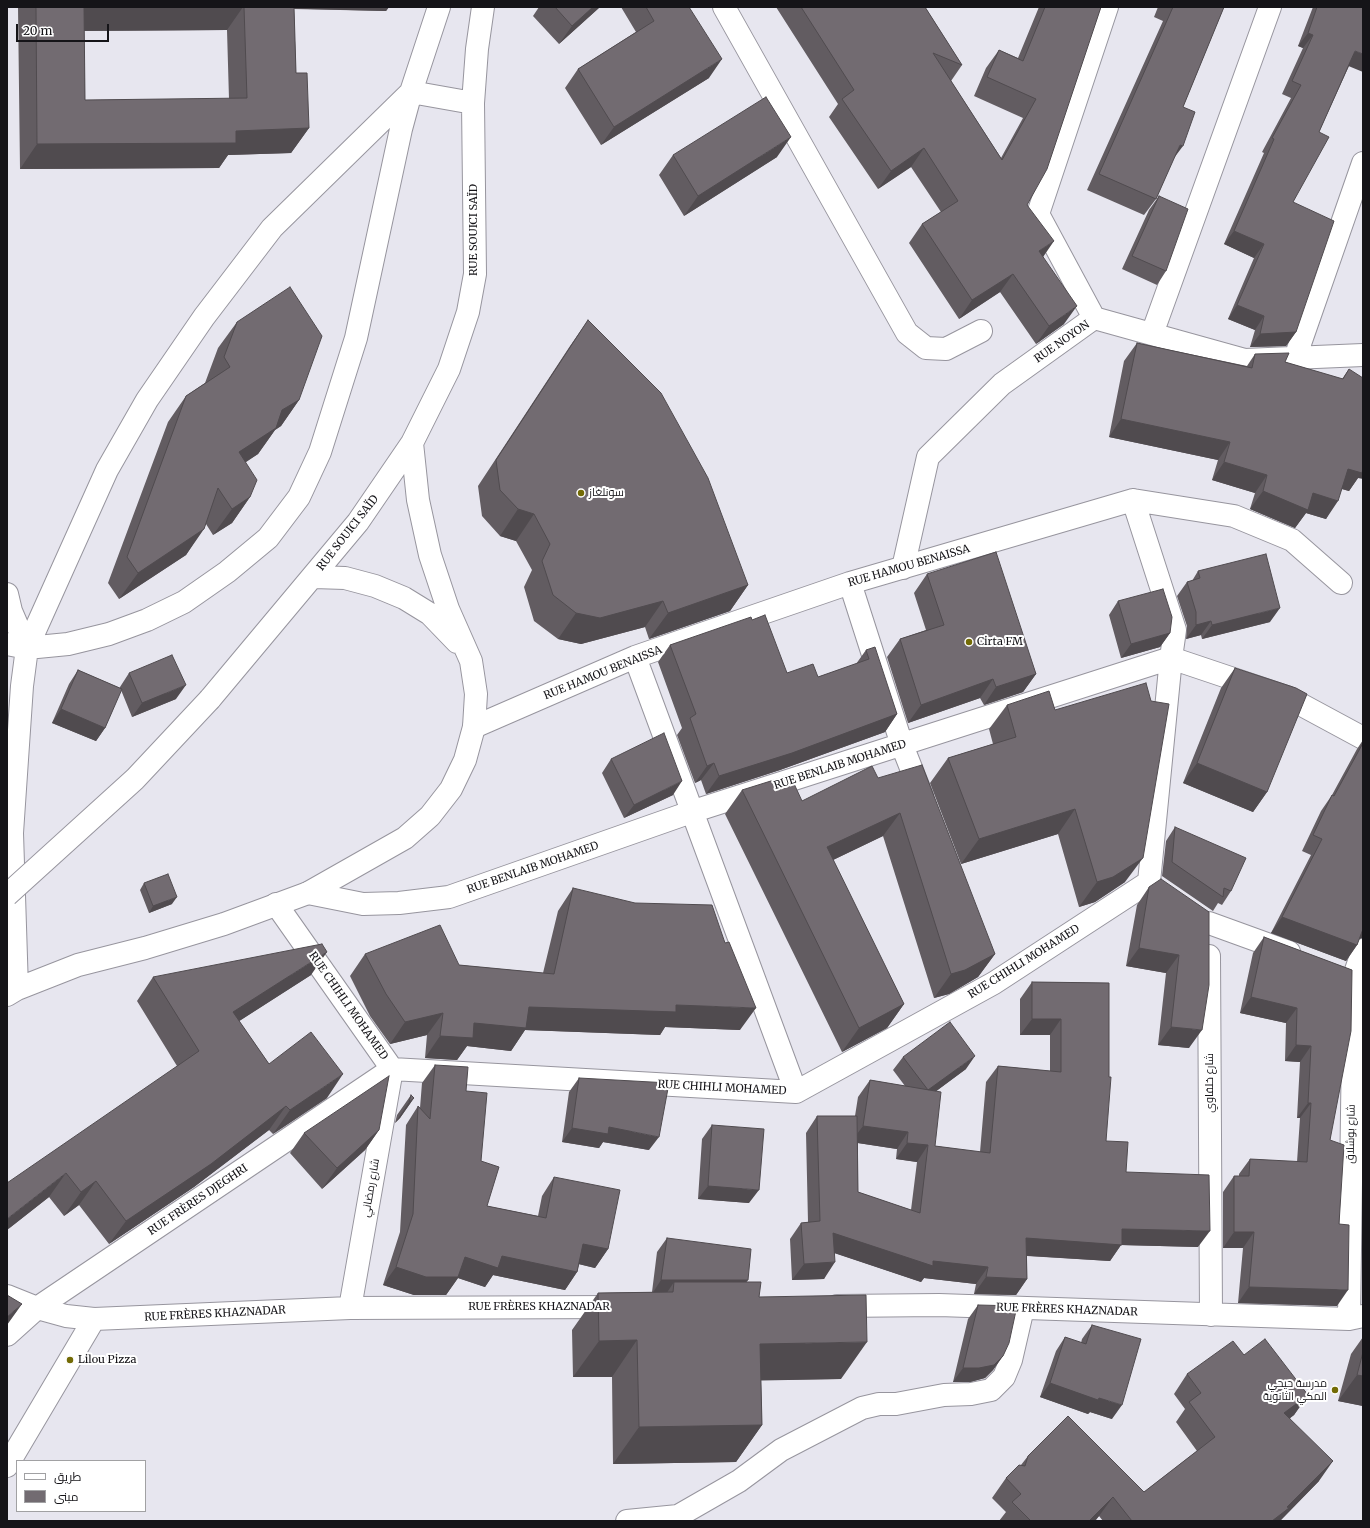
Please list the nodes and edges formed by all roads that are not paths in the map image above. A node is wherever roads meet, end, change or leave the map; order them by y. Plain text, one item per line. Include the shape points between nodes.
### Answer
1 (439, 7) edge
2 (483, 7) edge
3 (724, 7) edge
4 (1107, 7) edge
5 (1270, 7) edge
6 (411, 92) junction
7 (473, 103) junction
8 (1363, 163) edge
9 (1094, 318) junction
10 (982, 331) dead end
11 (1152, 334) junction
12 (1363, 355) edge
13 (1295, 358) junction
14 (412, 443) junction
15 (1133, 500) junction
16 (903, 568) junction
17 (314, 577) junction
18 (850, 583) junction
19 (1341, 584) dead end
20 (7, 594) edge
21 (17, 646) edge
22 (636, 657) junction
23 (1171, 658) junction
24 (471, 661) junction
25 (474, 727) junction
26 (1363, 738) edge
27 (902, 745) junction
28 (694, 811) junction
29 (928, 812) edge
30 (1149, 882) junction
31 (308, 893) junction
32 (1167, 894) edge
33 (7, 895) edge
34 (276, 904) junction
35 (1191, 911) edge
36 (1209, 923) junction
37 (1363, 950) edge
38 (1310, 960) edge
39 (986, 961) edge
40 (1352, 976) edge
41 (994, 983) junction
42 (12, 992) edge
43 (392, 1069) junction
44 (796, 1092) junction
45 (7, 1296) edge
46 (820, 1306) edge
47 (639, 1307) edge
48 (37, 1308) junction
49 (350, 1308) junction
50 (1023, 1308) junction
51 (1211, 1315) junction
52 (1356, 1318) edge
53 (94, 1319) junction
54 (7, 1335) edge
55 (7, 1466) edge
56 (627, 1521) edge

1 - 6 street
2 - 7 street, RUE SOUICI SAÏD
3 - 10 street via 907,333 926,348 946,349
4 - 9 street via 1038,214
5 - 11 street
6 - 7 street
6 - 21 street via 272,228 204,317 147,400 107,470
6 - 21 street via 399,136 356,338 320,452 298,497 268,538 227,572 184,602 147,620 109,634 68,644
7 - 14 street, RUE SOUICI SAÏD via 475,274 468,312 449,369
8 - 13 street
9 - 11 street, RUE NOYON
9 - 16 street, RUE NOYON via 1002,384 928,457
11 - 13 street, RUE NOYON via 1245,360
12 - 13 street, RUE NOYON
14 - 17 street, RUE SOUICI SAÏD via 358,522
14 - 24 street via 418,500 430,555 448,609
15 - 16 street, RUE HAMOU BENAISSA
15 - 19 street, RUE HAMOU BENAISSA via 1234,516 1292,540
15 - 23 street via 1175,630
16 - 18 street, RUE HAMOU BENAISSA
17 - 24 street via 345,578 375,586 404,598 430,614 453,636
17 - 33 street, RUE SOUICI SAÏD, bridge via 210,699 135,779
18 - 22 street, RUE HAMOU BENAISSA
18 - 27 street
20 - 21 street
21 - 42 street via 22,686 12,833
22 - 25 street, RUE HAMOU BENAISSA
22 - 28 street
23 - 26 street via 1287,697
23 - 27 street, RUE BENLAIB MOHAMED
23 - 30 street
24 - 25 street via 476,694
25 - 31 street via 465,760 451,790 430,816 405,838
27 - 28 street, RUE BENLAIB MOHAMED
27 - 29 street
28 - 31 street, RUE BENLAIB MOHAMED via 450,897 364,904
28 - 44 street
30 - 32 street
30 - 41 street, RUE CHIHLI MOHAMED
31 - 34 street
34 - 42 street via 224,924 78,965
34 - 43 street, RUE CHIHLI MOHAMED
35 - 36 street
36 - 38 street
36 - 51 street, شارع خلفاوي
37 - 40 street, شارع بوشلاق
39 - 41 street
40 - 52 street, شارع بوشلاق
41 - 44 street, RUE CHIHLI MOHAMED
43 - 44 street, RUE CHIHLI MOHAMED
43 - 48 street, RUE FRÈRES DJEGHRI
43 - 49 street, شارع رمضاني
45 - 48 street, RUE FRÈRES KHAZNADAR
46 - 50 street, RUE FRÈRES KHAZNADAR via 939,1305
47 - 49 street, RUE FRÈRES KHAZNADAR
48 - 53 street, RUE FRÈRES KHAZNADAR via 66,1316
48 - 54 street, RUE FRÈRES DJEGHRI
49 - 53 street, RUE FRÈRES KHAZNADAR
50 - 51 street, RUE FRÈRES KHAZNADAR
50 - 56 street via 1011,1360 1004,1377 991,1390 862,1408 781,1450 739,1481 678,1516
51 - 52 street, RUE FRÈRES KHAZNADAR
53 - 55 street

